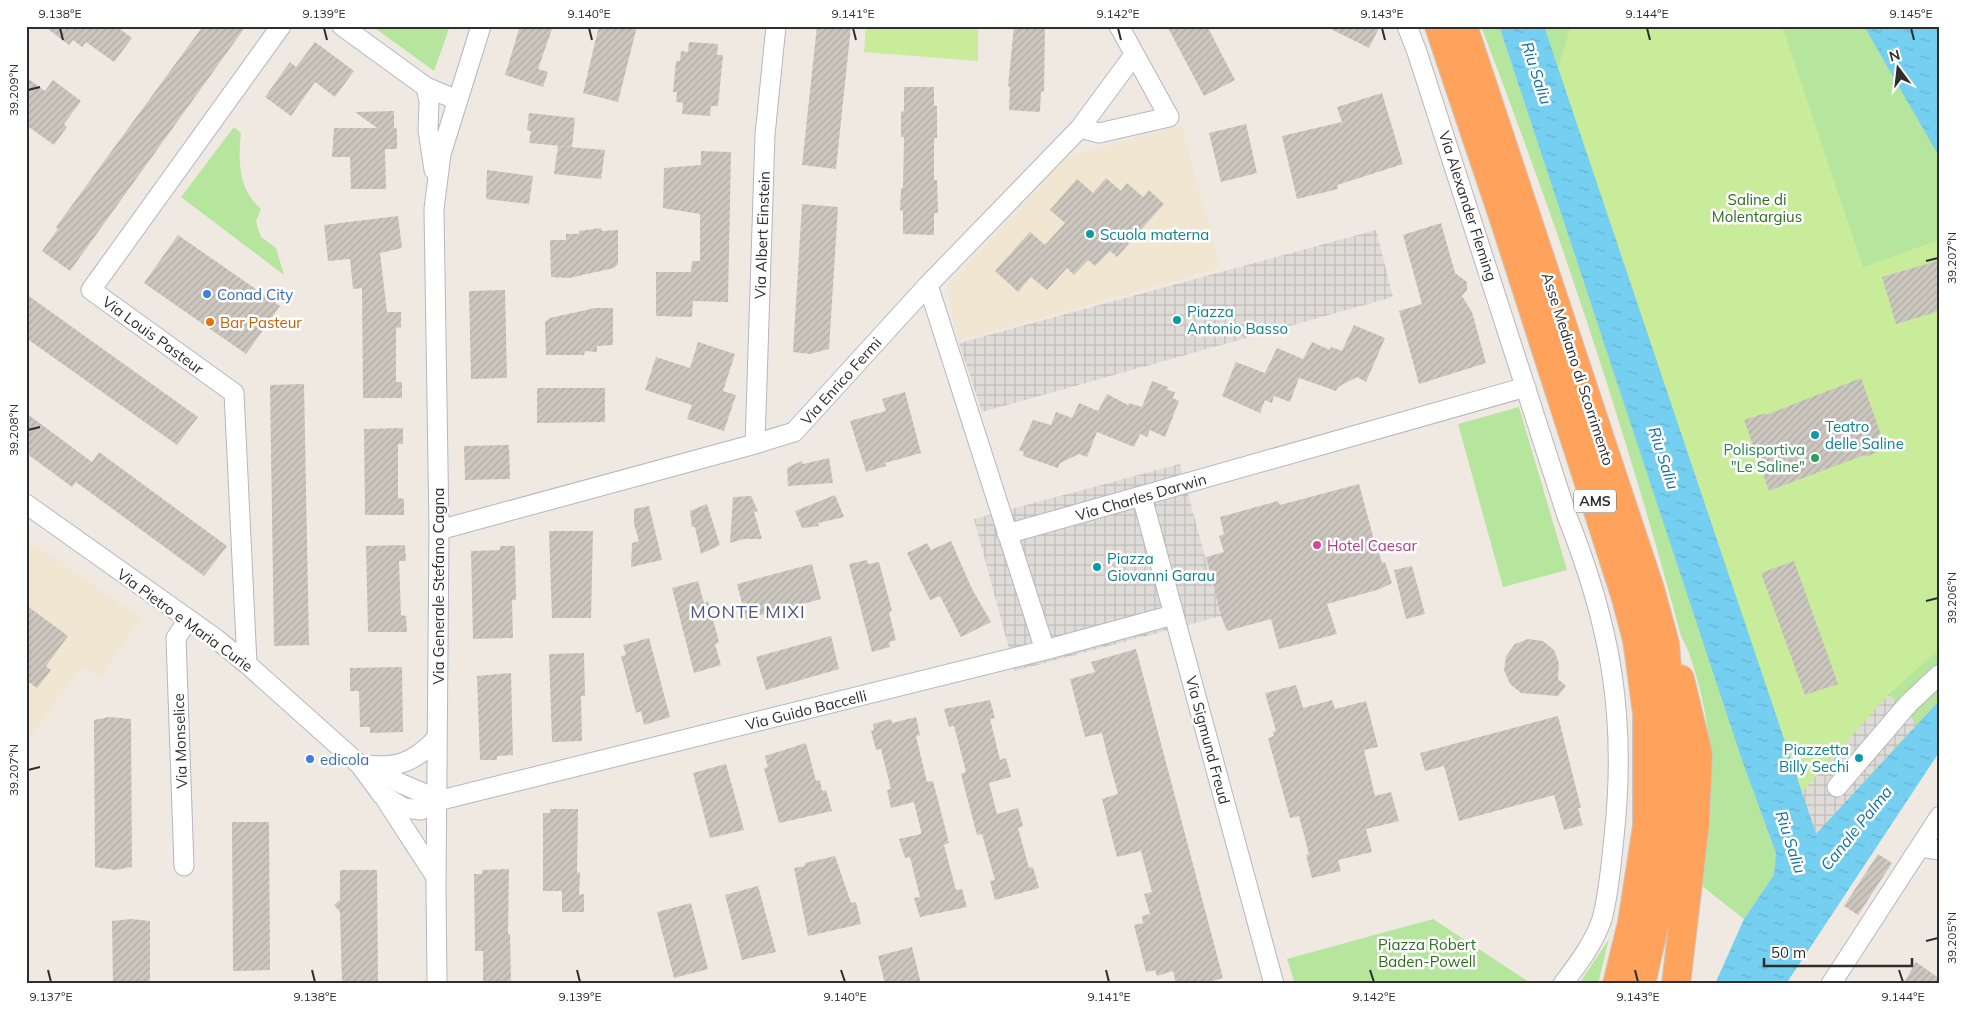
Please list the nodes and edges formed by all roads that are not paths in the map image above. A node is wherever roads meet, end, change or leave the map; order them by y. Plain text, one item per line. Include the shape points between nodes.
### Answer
1 (281, 26) edge
2 (342, 26) edge
3 (481, 26) edge
4 (776, 26) edge
5 (1119, 26) edge
6 (1407, 26) edge
7 (1440, 26) edge
8 (1463, 26) edge
9 (1134, 54) junction
10 (426, 87) junction
11 (457, 100) junction
12 (1080, 128) junction
13 (436, 188) junction
14 (928, 285) junction
15 (1526, 387) junction
16 (755, 444) junction
17 (1142, 497) junction
18 (27, 506) edge
19 (439, 530) junction
20 (1007, 534) junction
21 (1173, 615) junction
22 (188, 620) junction
23 (1665, 644) junction
24 (1045, 650) junction
25 (247, 664) junction
26 (1940, 674) edge
27 (437, 738) junction
28 (360, 765) junction
29 (380, 767) junction
30 (1837, 787) dead end
31 (382, 795) junction
32 (438, 801) junction
33 (1940, 816) edge
34 (1920, 847) junction
35 (1940, 850) edge
36 (184, 866) dead end
37 (436, 877) junction
38 (437, 984) edge
39 (1274, 984) edge
40 (1563, 984) edge
41 (1616, 984) edge
42 (1641, 984) edge
43 (1676, 984) edge
44 (1831, 984) edge

1 - 25 street, Via Louis Pasteur via 91,290 234,393
2 - 10 street
3 - 11 street, Via Generale Stefano Cagna
4 - 16 street, Via Albert Einstein via 765,135
5 - 9 street
6 - 15 street, Via Alexander Fleming
7 - 41 highway, Asse Mediano di Scorrimento / AMS via 1637,640 1647,713 1647,826 1632,923
8 - 23 highway, Asse Mediano di Scorrimento / AMS via 1644,570
9 - 12 street, Via Enrico Fermi
9 - 12 street via 1169,117 1099,133
10 - 11 street
10 - 13 street, Via Generale Stefano Cagna
11 - 13 street, Via Generale Stefano Cagna via 441,154
12 - 14 street, Via Enrico Fermi
13 - 19 street, Via Generale Stefano Cagna
14 - 16 street, Via Enrico Fermi via 794,432
14 - 20 street
15 - 17 street, Via Charles Darwin
15 - 40 street, Via Alexander Fleming via 1600,611 1613,671 1618,728 1619,796 1610,879 1601,920 1583,958
16 - 19 street, Via Enrico Fermi
17 - 20 street, Via Charles Darwin
17 - 21 street, Via Sigmund Freud
18 - 22 street, Via Pietro e Maria Curie
19 - 27 street, Via Generale Stefano Cagna
20 - 24 street
21 - 24 street, Via Guido Baccelli
21 - 39 street, Via Sigmund Freud
22 - 25 street, Via Pietro e Maria Curie
22 - 36 street, Via Monselice via 176,638
23 - 42 highway, Asse Mediano di Scorrimento via 1672,743 1665,879
23 - 43 highway via 1682,682 1698,754 1696,824
24 - 32 street, Via Guido Baccelli
25 - 28 street, Via Pietro e Maria Curie
26 - 30 street via 1909,703
27 - 29 street via 422,754 407,762
27 - 32 street, Via Generale Stefano Cagna
28 - 29 street
28 - 31 street, Via Pietro e Maria Curie
29 - 32 street via 386,776
31 - 32 street, Via Pietro e Maria Curie via 404,808 421,810
31 - 37 street, Via Pietro e Maria Curie
32 - 37 street, Via Generale Stefano Cagna
33 - 34 street
34 - 35 street
34 - 44 street
37 - 38 street, Via Generale Stefano Cagna

